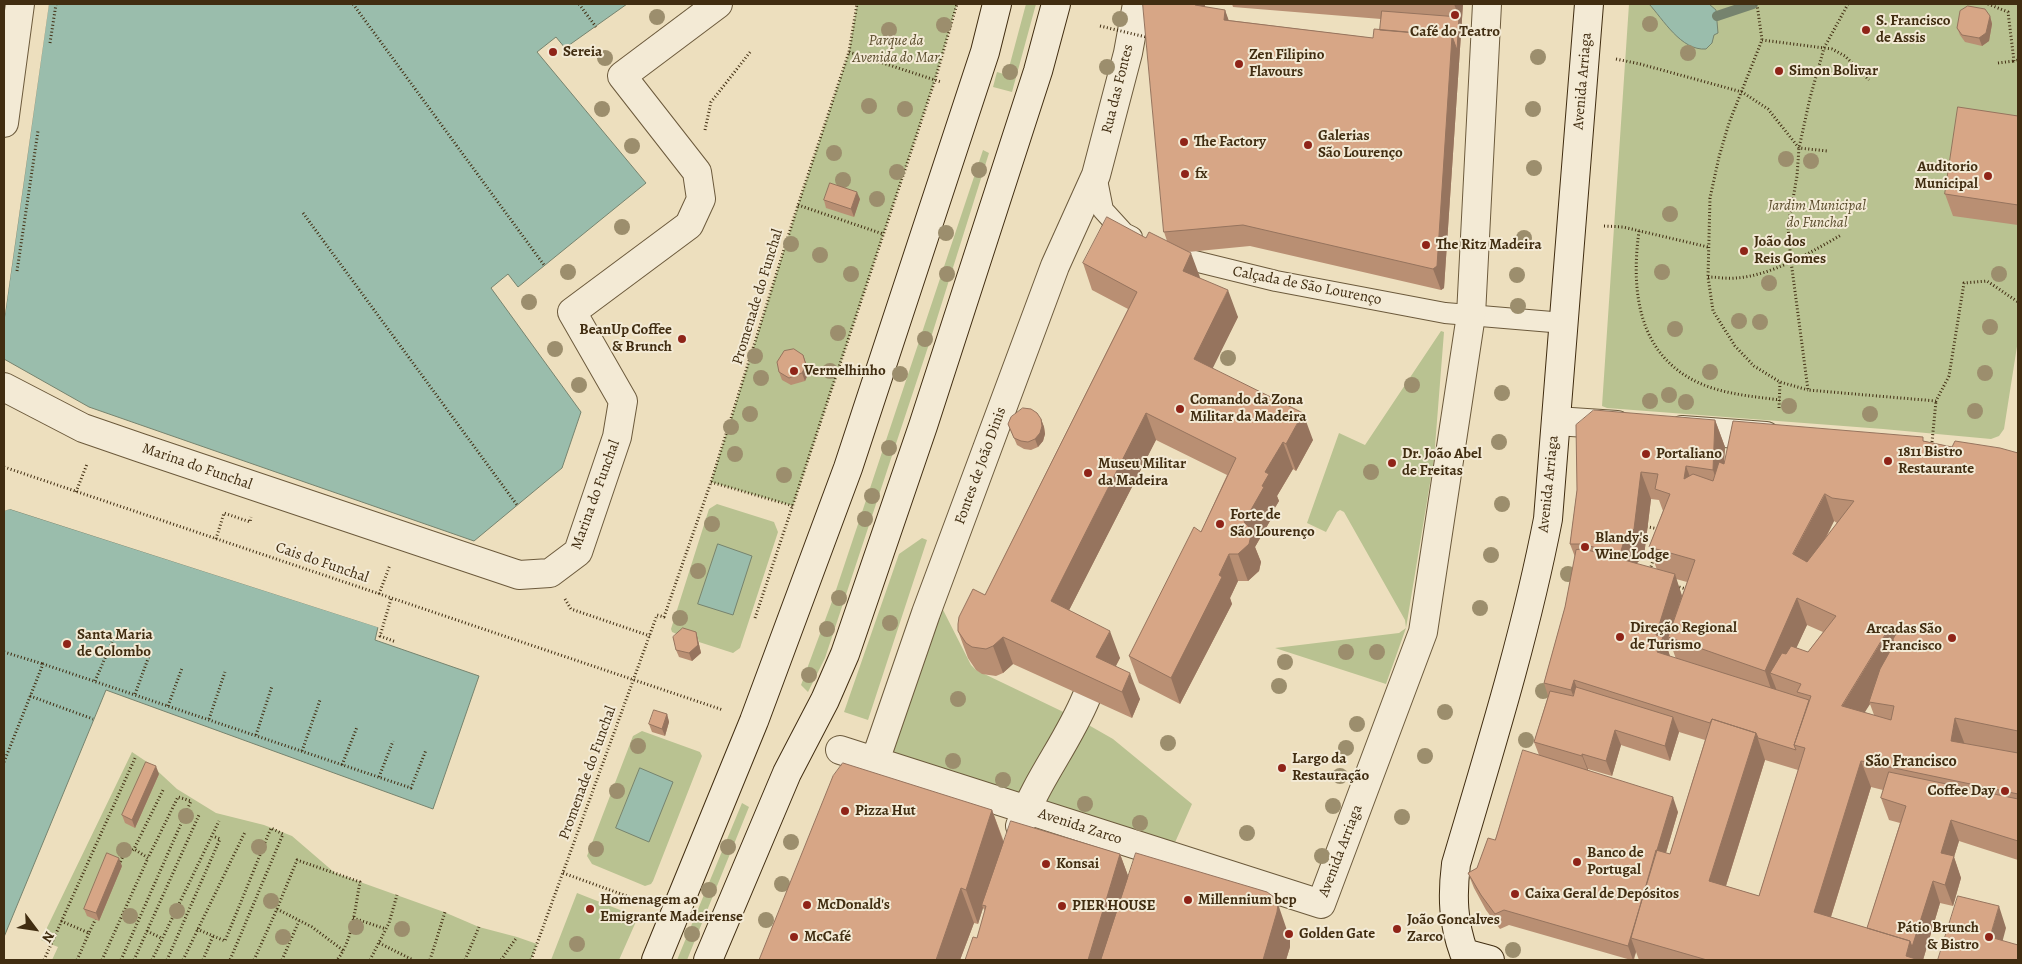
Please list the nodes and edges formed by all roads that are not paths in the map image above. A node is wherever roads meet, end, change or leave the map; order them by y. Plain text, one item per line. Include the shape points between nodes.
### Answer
1 (20, 4) edge
2 (718, 4) edge
3 (997, 4) edge
4 (1056, 4) edge
5 (1137, 4) edge
6 (1487, 4) edge
7 (1589, 4) edge
8 (4, 123) edge
9 (1096, 175) junction
10 (1471, 315) junction
11 (1564, 323) junction
12 (4, 388) edge
13 (1556, 421) junction
14 (1794, 438) edge
15 (1086, 698) edge
16 (840, 750) dead end
17 (875, 761) junction
18 (1026, 809) junction
19 (1013, 846) edge
20 (1321, 904) joint
21 (1457, 956) edge
22 (656, 960) edge
23 (708, 960) edge
24 (1490, 960) edge

1 - 8 street
2 - 12 street, Marina do Funchal via 622,76 697,172 701,199 689,225 572,312 623,401 617,437 578,552 550,573 519,575 405,538 83,428
3 - 22 street via 985,52 848,468 754,721
4 - 23 street via 1038,71 923,426 845,654 787,773
5 - 9 street, Rua das Fontes via 1128,53
6 - 10 street, Avenida Arriaga
7 - 11 street, Avenida Arriaga
9 - 10 lane, Calçada de São Lourenço via 1103,210 1124,233 1176,258 1445,313
9 - 17 street, Fontes de João Dinis via 1055,266 926,612
10 - 11 lane, Calçada de São Lourenço
10 - 20 street, Avenida Arriaga via 1423,632
11 - 13 street, Avenida Arriaga
13 - 14 street
13 - 21 street, Avenida Arriaga via 1548,519 1536,581 1514,671 1456,864 1452,893 1458,936
15 - 18 street via 1078,719
16 - 17 street, Avenida Zarco
17 - 18 street, Avenida Zarco
18 - 19 street
18 - 20 street, Avenida Zarco via 1147,859
21 - 24 street

